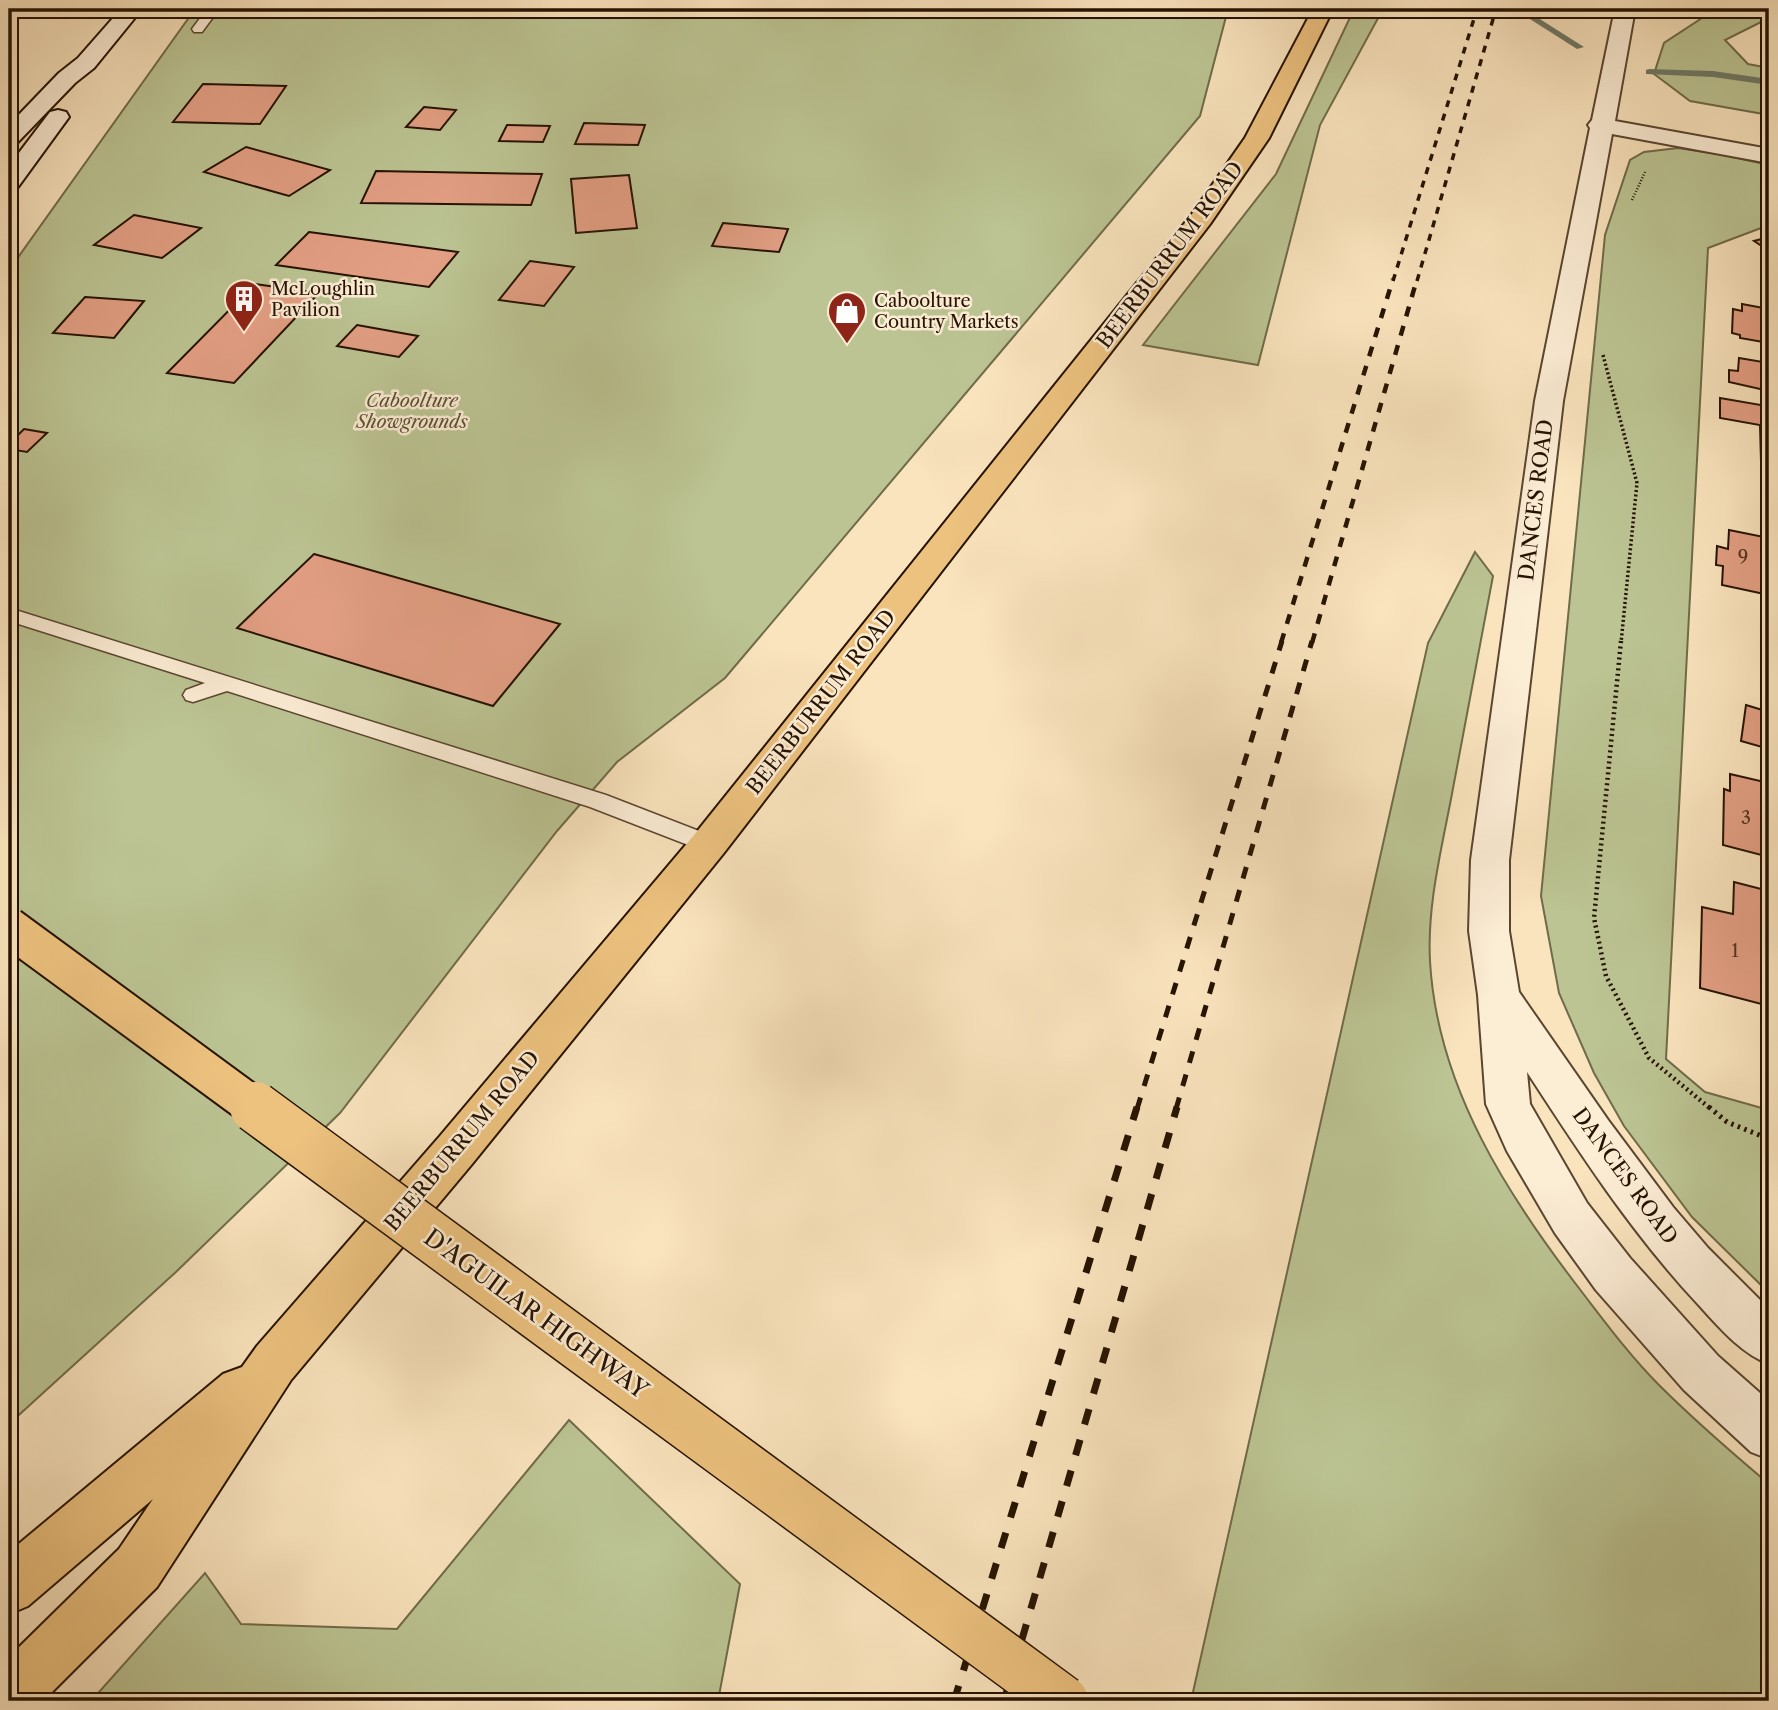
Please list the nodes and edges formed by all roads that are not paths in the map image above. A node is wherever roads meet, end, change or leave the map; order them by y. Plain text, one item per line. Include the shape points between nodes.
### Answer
1 (132, 9) edge
2 (213, 9) edge
3 (1322, 9) edge
4 (1625, 9) edge
5 (198, 29) dead end
6 (86, 63) junction
7 (1600, 125) junction
8 (9, 138) edge
9 (1769, 156) edge
10 (9, 182) edge
11 (9, 614) edge
12 (109, 644) junction
13 (120, 669) dead end
14 (228, 683) junction
15 (193, 695) dead end
16 (709, 844) junction
17 (9, 927) edge
18 (1499, 995) junction
19 (1769, 1341) edge
20 (274, 1363) junction
21 (1769, 1434) edge
22 (9, 1587) edge
23 (9, 1696) edge
24 (1063, 1701) edge

1 - 6 street
2 - 5 lane
3 - 16 main road, BEERBURRUM ROAD via 1257,138 1230,180
4 - 7 street, DANCES ROAD
6 - 8 street
6 - 10 street via 86,79
7 - 9 street
7 - 18 street, DANCES ROAD via 1549,401 1490,860 1489,931
11 - 12 lane
12 - 13 lane
12 - 14 lane
14 - 15 lane
14 - 16 lane via 584,797
16 - 20 main road, BEERBURRUM ROAD
17 - 24 main road, D'AGUILAR HIGHWAY, bridge
18 - 19 street, DANCES ROAD via 1635,1196 1712,1287
18 - 21 street, DANCES ROAD via 1508,1104 1542,1172 1613,1274 1653,1322
20 - 22 main road, BEERBURRUM ROAD
20 - 23 main road, BEERBURRUM ROAD via 138,1568

